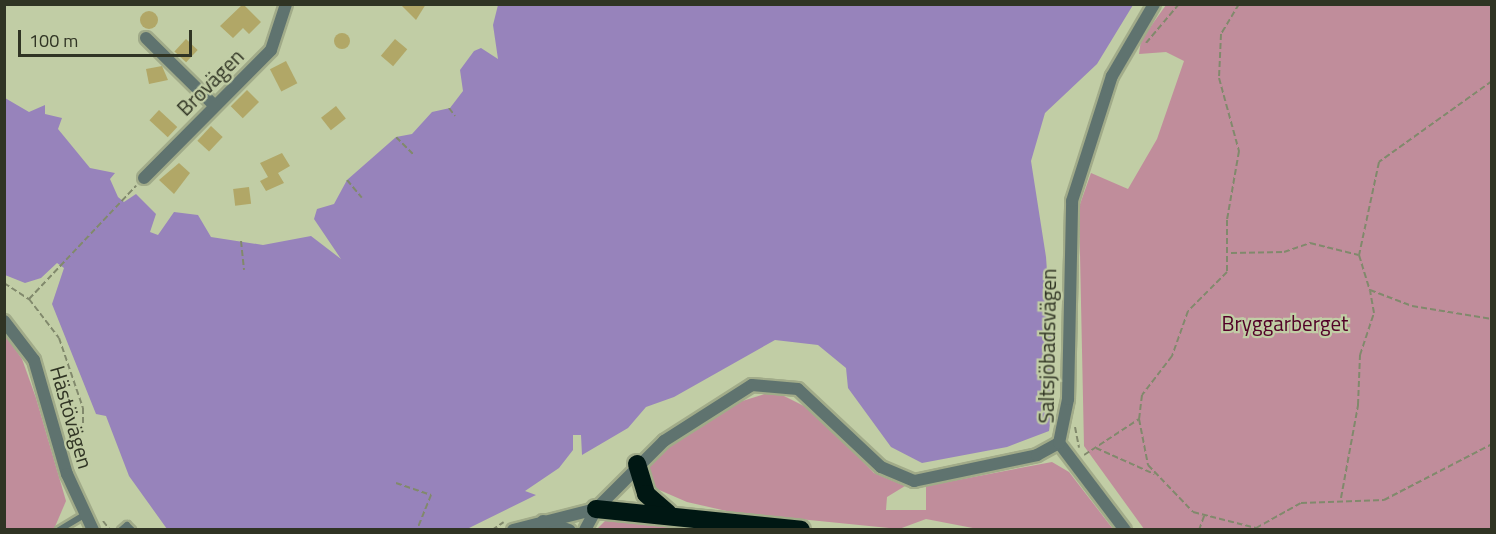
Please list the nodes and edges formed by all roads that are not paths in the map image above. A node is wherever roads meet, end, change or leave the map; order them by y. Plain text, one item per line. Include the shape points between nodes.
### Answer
1 (286, 4) edge
2 (1154, 4) edge
3 (146, 38) dead end
4 (214, 105) junction
5 (144, 178) road end
6 (4, 321) edge
7 (1059, 443) junction
8 (637, 464) junction
9 (596, 509) junction
10 (668, 513) junction
11 (84, 515) junction
12 (543, 521) junction
13 (59, 530) edge
14 (93, 530) edge
15 (122, 530) edge
16 (132, 530) edge
17 (513, 530) edge
18 (569, 530) edge
19 (585, 530) edge
20 (801, 530) edge
21 (1125, 530) edge

1 - 4 street, Brovägen via 271,50
2 - 7 street, Saltsjöbadsvägen via 1131,51 1112,76 1072,201 1068,399
3 - 4 street
4 - 5 street, Brovägen
6 - 11 street, Hästövägen via 34,360
7 - 8 street, Saltsjöbadsvägen via 1037,455 914,481 881,468 817,402 777,383 752,385 729,398
7 - 21 street
8 - 9 street, Saltsjöbadsvägen
8 - 10 highway via 646,494
9 - 10 highway
9 - 12 street
9 - 19 street, Saltsjöbadsvägen
10 - 20 highway
11 - 13 lane
11 - 14 street, Hästövägen
12 - 17 street
12 - 18 street
15 - 16 lane via 127,525

